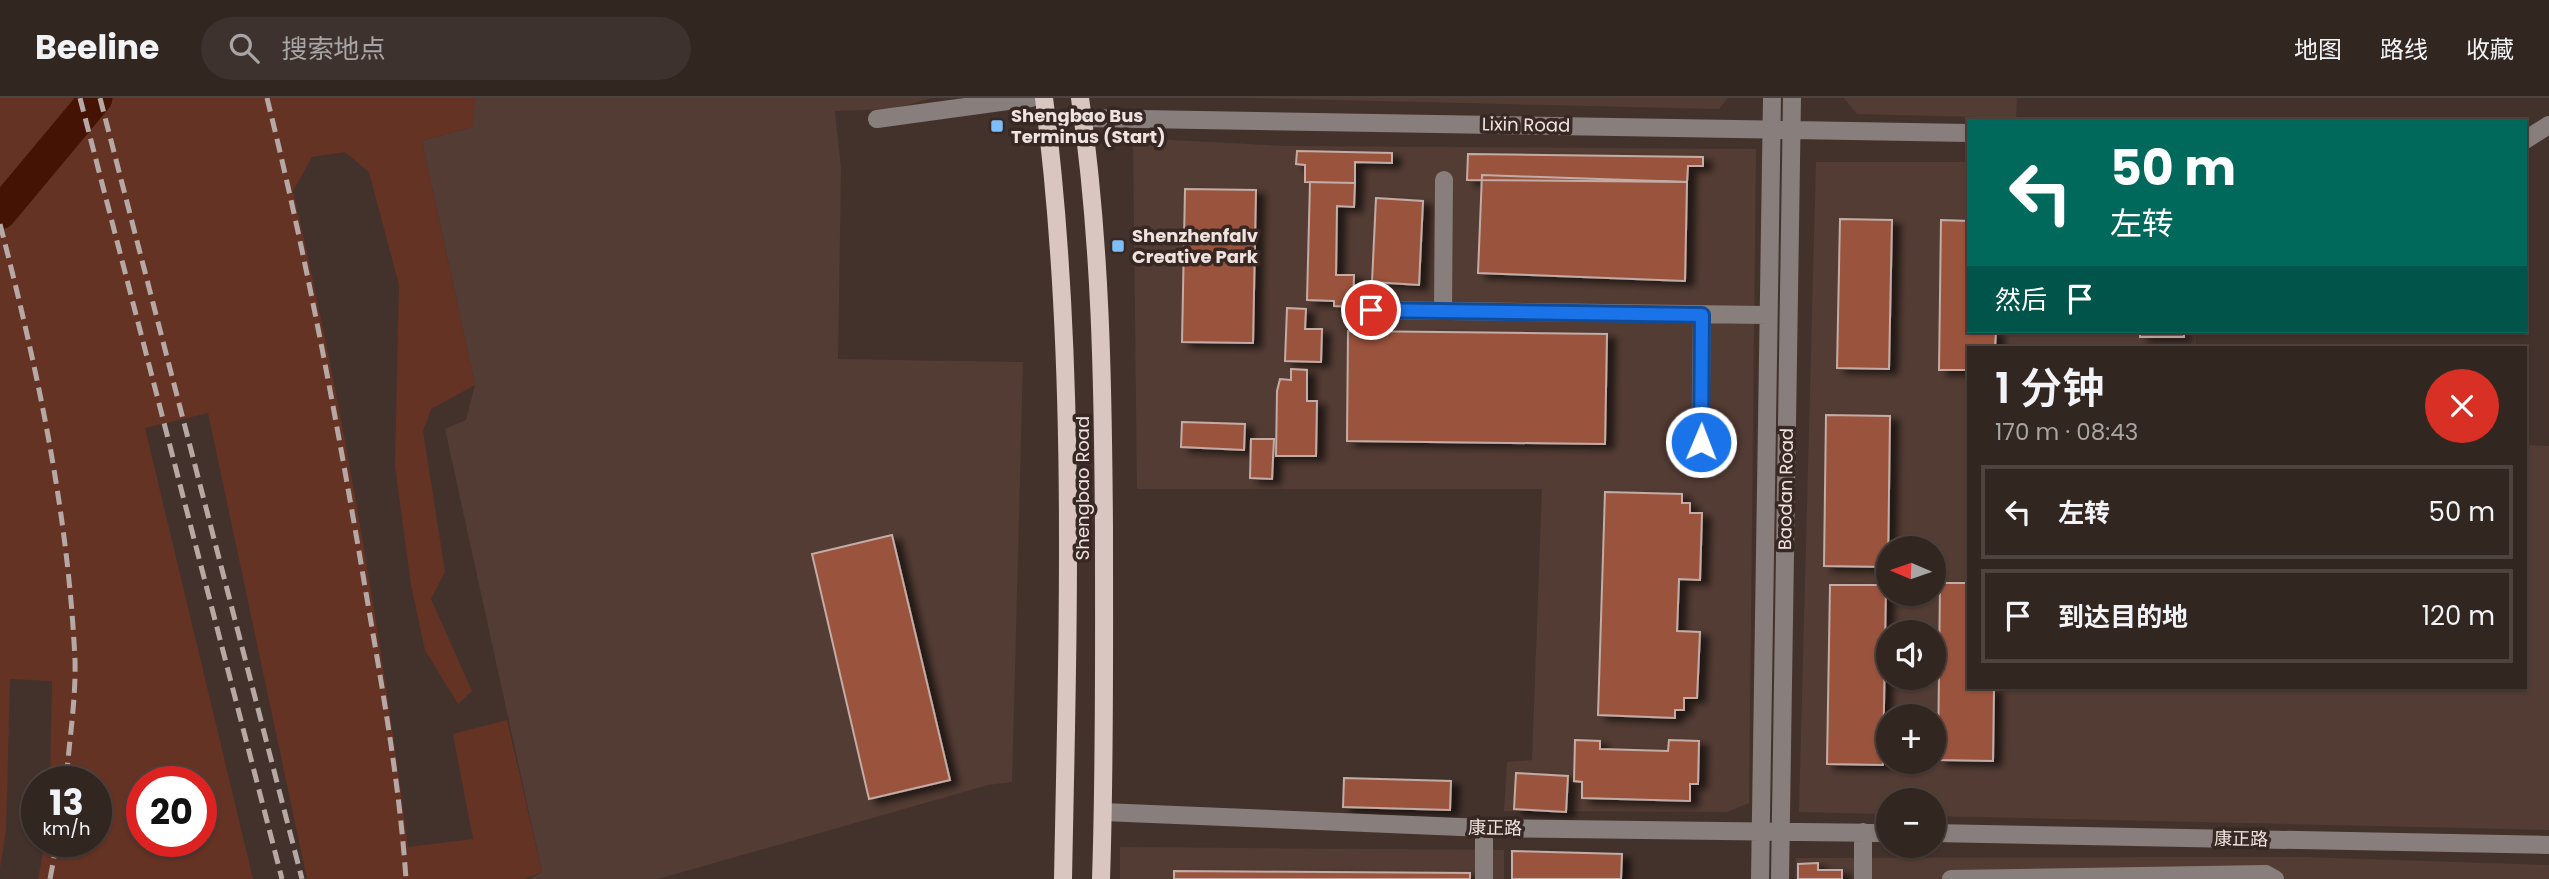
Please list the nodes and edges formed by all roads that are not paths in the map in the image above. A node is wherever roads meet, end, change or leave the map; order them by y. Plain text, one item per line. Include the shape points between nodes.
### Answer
1 (1031, 98) edge
2 (1044, 98) edge
3 (1080, 98) edge
4 (1772, 98) edge
5 (1793, 98) edge
6 (1083, 118) junction
7 (877, 119) dead end
8 (2549, 125) edge
9 (1771, 130) junction
10 (1792, 130) junction
11 (1967, 133) edge
12 (2527, 139) edge
13 (1444, 180) dead end
14 (1371, 310) dead end
15 (1443, 311) junction
16 (1702, 315) junction
17 (1769, 315) junction
18 (1700, 467) dead end
19 (1103, 812) junction
20 (1484, 828) junction
21 (1761, 832) junction
22 (1781, 832) junction
23 (1863, 832) junction
24 (1876, 833) edge
25 (1946, 834) edge
26 (2549, 845) edge
27 (2124, 877) edge
28 (2206, 877) edge
29 (2043, 878) edge
30 (1063, 879) edge
31 (1101, 879) edge
32 (1484, 879) edge
33 (1760, 879) edge
34 (1780, 879) edge
35 (1863, 879) edge
36 (1951, 879) edge
37 (2275, 879) edge

1 - 7 street
2 - 30 main road, Shengbao Road via 1055,188 1064,402
3 - 6 main road, Shengbao Road
4 - 9 street, Baodan Road
5 - 10 street, Baodan Road
6 - 9 street, Lixin Road
6 - 19 main road, Shengbao Road via 1101,292 1106,659
8 - 12 street
9 - 10 street, Lixin Road
9 - 17 street, Baodan Road
10 - 11 street, Lixin Road
10 - 22 street, Baodan Road
13 - 15 street
14 - 15 street
15 - 16 street
16 - 17 street
16 - 18 street
17 - 21 street, Baodan Road
19 - 20 street, 康正路
19 - 31 main road, Shengbao Road
20 - 21 street, 康正路
20 - 32 street
21 - 22 street, 康正路
21 - 33 street, Baodan Road
22 - 23 street, 康正路
22 - 34 street, Baodan Road
23 - 24 street, 康正路
23 - 35 street
25 - 26 street, 康正路
27 - 28 street
27 - 29 street
28 - 37 street via 2266,874
29 - 36 street

